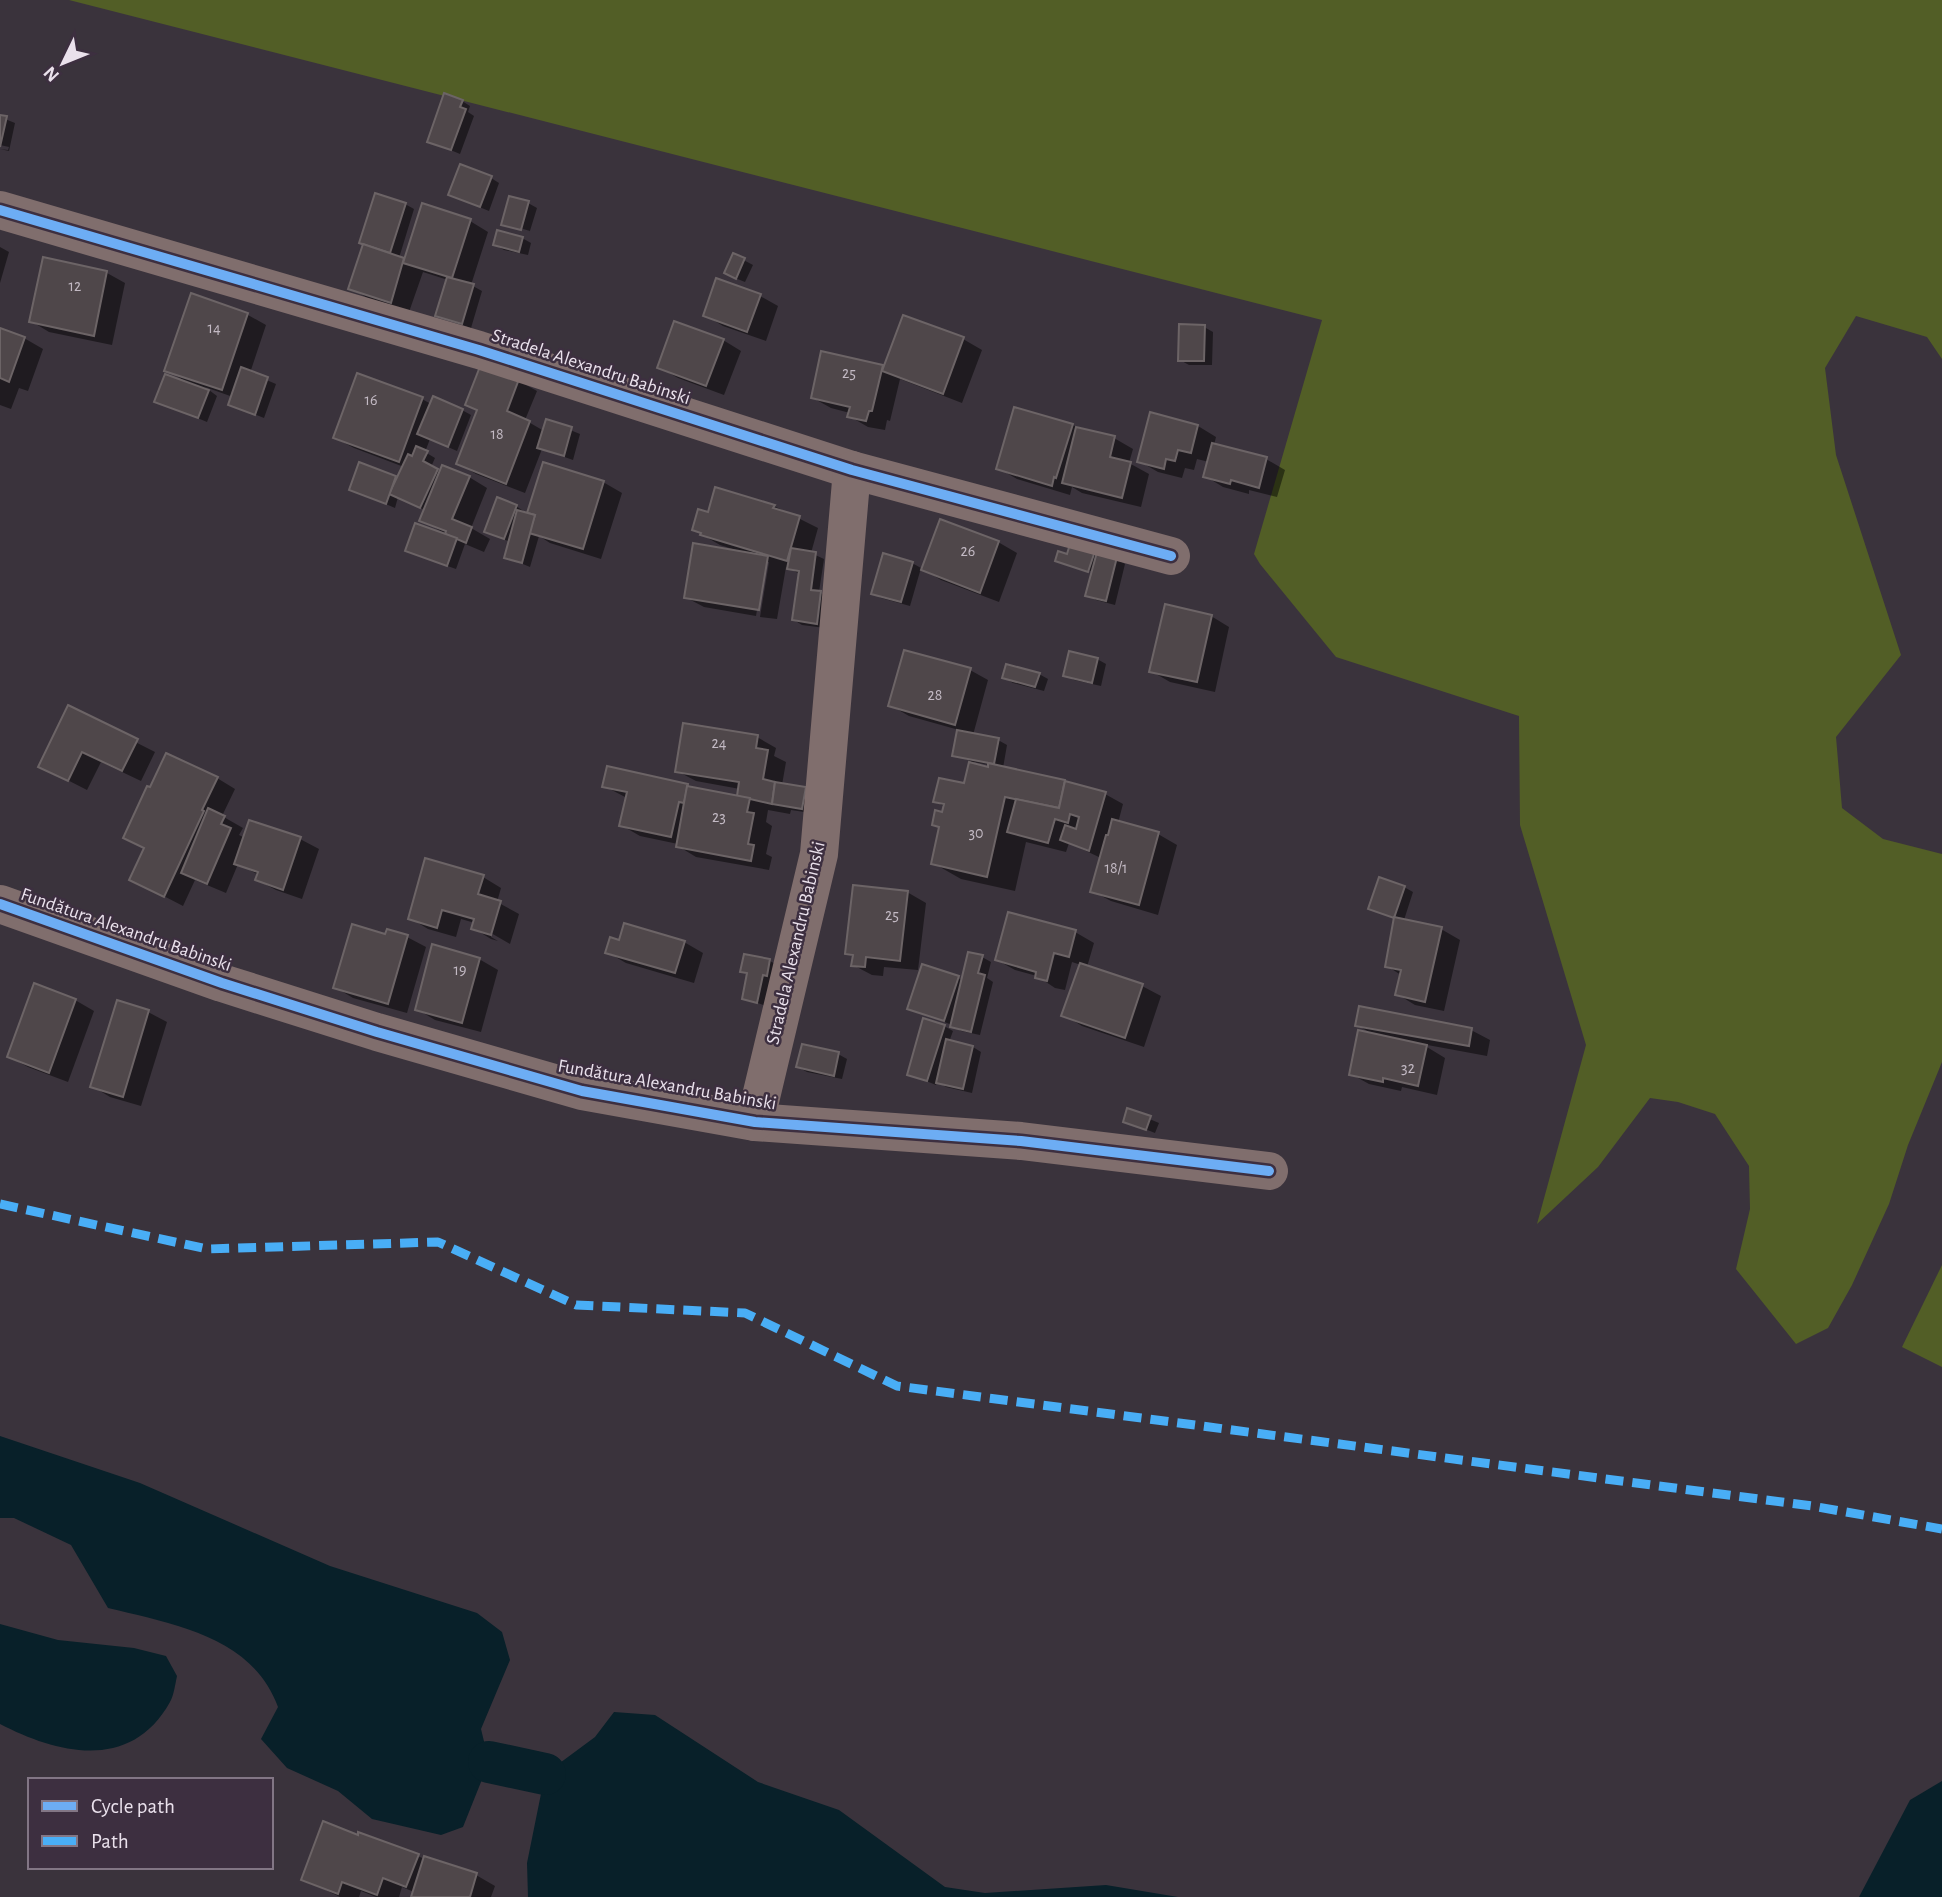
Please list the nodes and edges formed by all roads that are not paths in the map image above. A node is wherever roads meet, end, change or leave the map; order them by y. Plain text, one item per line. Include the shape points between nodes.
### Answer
1 (0, 210) edge
2 (852, 470) junction
3 (1171, 556) dead end
4 (0, 904) edge
5 (755, 1122) junction
6 (1269, 1171) dead end

1 - 2 street, Stradela Alexandru Babinski via 479,350
2 - 3 street, Stradela Alexandru Babinski
2 - 5 street, Stradela Alexandru Babinski via 819,854
4 - 5 street, Fundătura Alexandru Babinski via 222,983 557,1084
5 - 6 street, Fundătura Alexandru Babinski via 1020,1141

